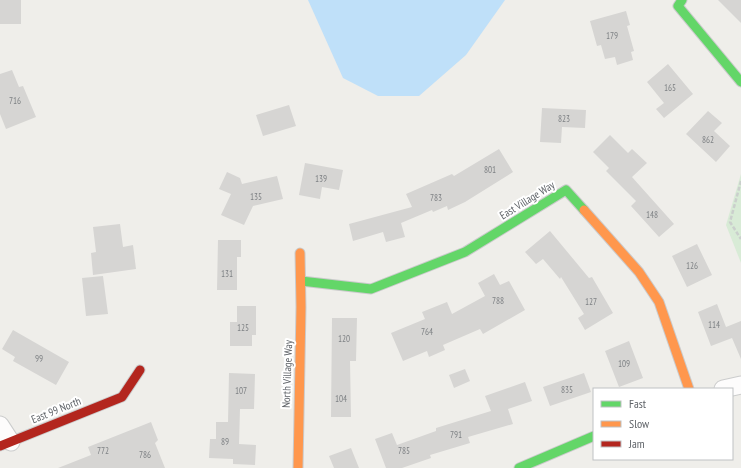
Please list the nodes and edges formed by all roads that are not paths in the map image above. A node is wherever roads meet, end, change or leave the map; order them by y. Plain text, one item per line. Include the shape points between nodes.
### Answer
1 (682, 0) edge
2 (741, 82) edge
3 (300, 253) dead end
4 (301, 281) junction
5 (140, 370) dead end
6 (741, 385) edge
7 (689, 388) edge
8 (728, 388) edge
9 (0, 425) edge
10 (593, 436) edge
11 (5, 444) edge
12 (298, 468) edge
13 (519, 468) edge

1 - 2 street via 678,6
3 - 4 street, North Village Way
4 - 7 street, East Village Way via 370,289 465,252 566,190 639,272 659,302
4 - 12 street, North Village Way
5 - 11 street, East 99 North via 122,397
6 - 8 street
9 - 11 street
10 - 13 street

